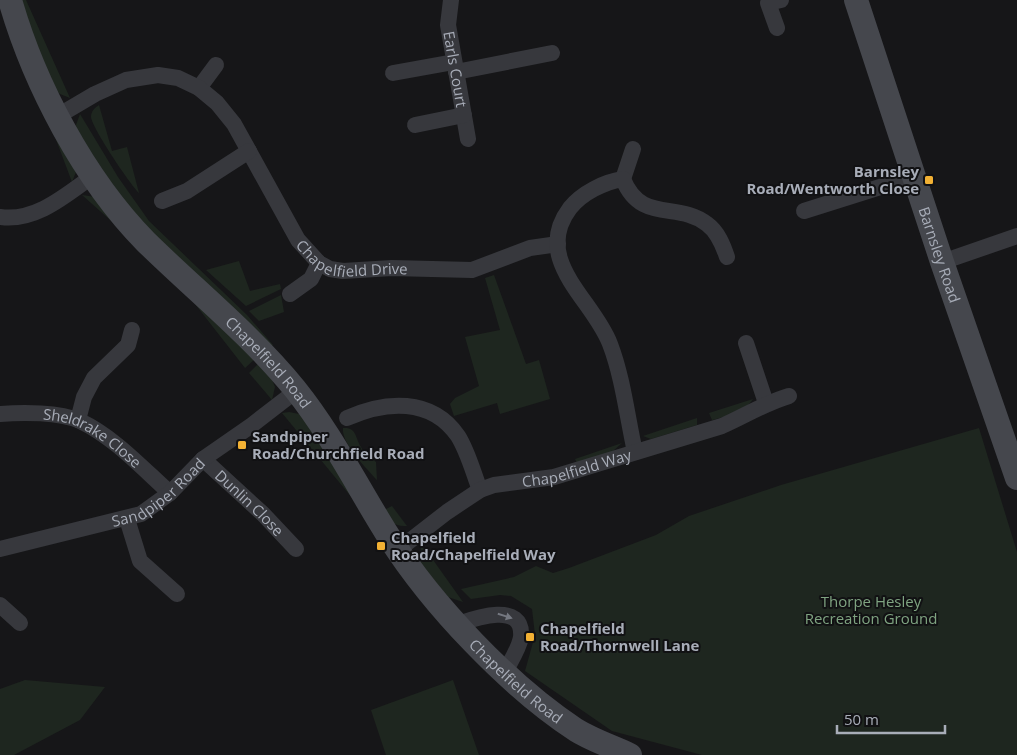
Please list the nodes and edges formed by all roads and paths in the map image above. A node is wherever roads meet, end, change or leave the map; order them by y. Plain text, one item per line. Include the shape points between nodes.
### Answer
1 (10, 0) edge
2 (451, 0) edge
3 (781, 0) edge
4 (856, 0) edge
5 (777, 28) dead end
6 (552, 53) dead end
7 (216, 65) dead end
8 (455, 67) junction
9 (393, 73) dead end
10 (200, 88) junction
11 (464, 115) junction
12 (56, 116) junction
13 (415, 126) dead end
14 (468, 139) dead end
15 (633, 148) dead end
16 (249, 151) junction
17 (94, 175) junction
18 (915, 176) junction
19 (622, 179) junction
20 (162, 202) dead end
21 (804, 211) dead end
22 (0, 217) edge
23 (1017, 236) edge
24 (558, 244) junction
25 (728, 257) dead end
26 (942, 262) junction
27 (319, 263) junction
28 (290, 294) dead end
29 (132, 330) dead end
30 (746, 343) dead end
31 (296, 391) junction
32 (789, 396) dead end
33 (766, 403) junction
34 (0, 414) edge
35 (347, 418) dead end
36 (78, 420) junction
37 (636, 452) junction
38 (203, 458) junction
39 (1017, 478) edge
40 (480, 490) junction
41 (170, 493) junction
42 (127, 519) junction
43 (0, 549) edge
44 (296, 549) dead end
45 (398, 550) junction
46 (177, 594) dead end
47 (0, 605) edge
48 (20, 623) dead end
49 (458, 624) junction
50 (504, 672) junction
51 (630, 755) edge

1 - 12 street, Chapelfield Road via 35,71
2 - 8 street, Earls Court via 448,25
3 - 5 street via 768,3
4 - 18 street, Barnsley Road
6 - 8 street
7 - 10 street
8 - 9 street
8 - 11 street, Earls Court
10 - 12 street, Chapelfield Drive via 178,78 158,75 126,80
10 - 16 street, Chapelfield Drive via 234,124
11 - 13 street
11 - 14 street, Earls Court
12 - 17 street, Chapelfield Road
15 - 19 street
16 - 20 street via 187,191
16 - 27 street, Chapelfield Drive via 298,240
17 - 22 street via 37,212 20,217
17 - 31 street, Chapelfield Road via 144,240 261,350
18 - 21 street
18 - 26 street, Barnsley Road
19 - 24 street via 602,185 574,203 564,216
19 - 25 street via 628,192 645,206 688,215 708,225 718,236
23 - 26 street
24 - 27 street, Chapelfield Drive via 530,248 472,270 392,268 343,271
24 - 37 street via 563,269 610,343
26 - 39 street, Barnsley Road
27 - 28 street via 311,279
29 - 36 street via 128,345 94,378 84,397
30 - 33 street
31 - 38 street, Sandpiper Road
31 - 45 street, Chapelfield Road via 337,449
32 - 33 street, Chapelfield Way
33 - 37 street, Chapelfield Way via 722,426
34 - 36 street, Sheldrake Close via 22,412
35 - 40 street via 368,409 399,404 436,416 458,437
36 - 41 street, Sheldrake Close via 106,438
37 - 40 street, Chapelfield Way via 545,479 500,484
38 - 41 street, Sandpiper Road
38 - 44 street, Dunlin Close
40 - 45 street, Chapelfield Way
41 - 42 street, Sandpiper Road via 152,508
42 - 43 street, Sandpiper Road
42 - 46 street via 140,561
45 - 49 street, Chapelfield Road
47 - 48 street
49 - 50 street, Chapelfield Road
49 -> 50 street via 483,616 499,614 511,617 519,626 521,637
50 - 51 street, Chapelfield Road via 577,730

